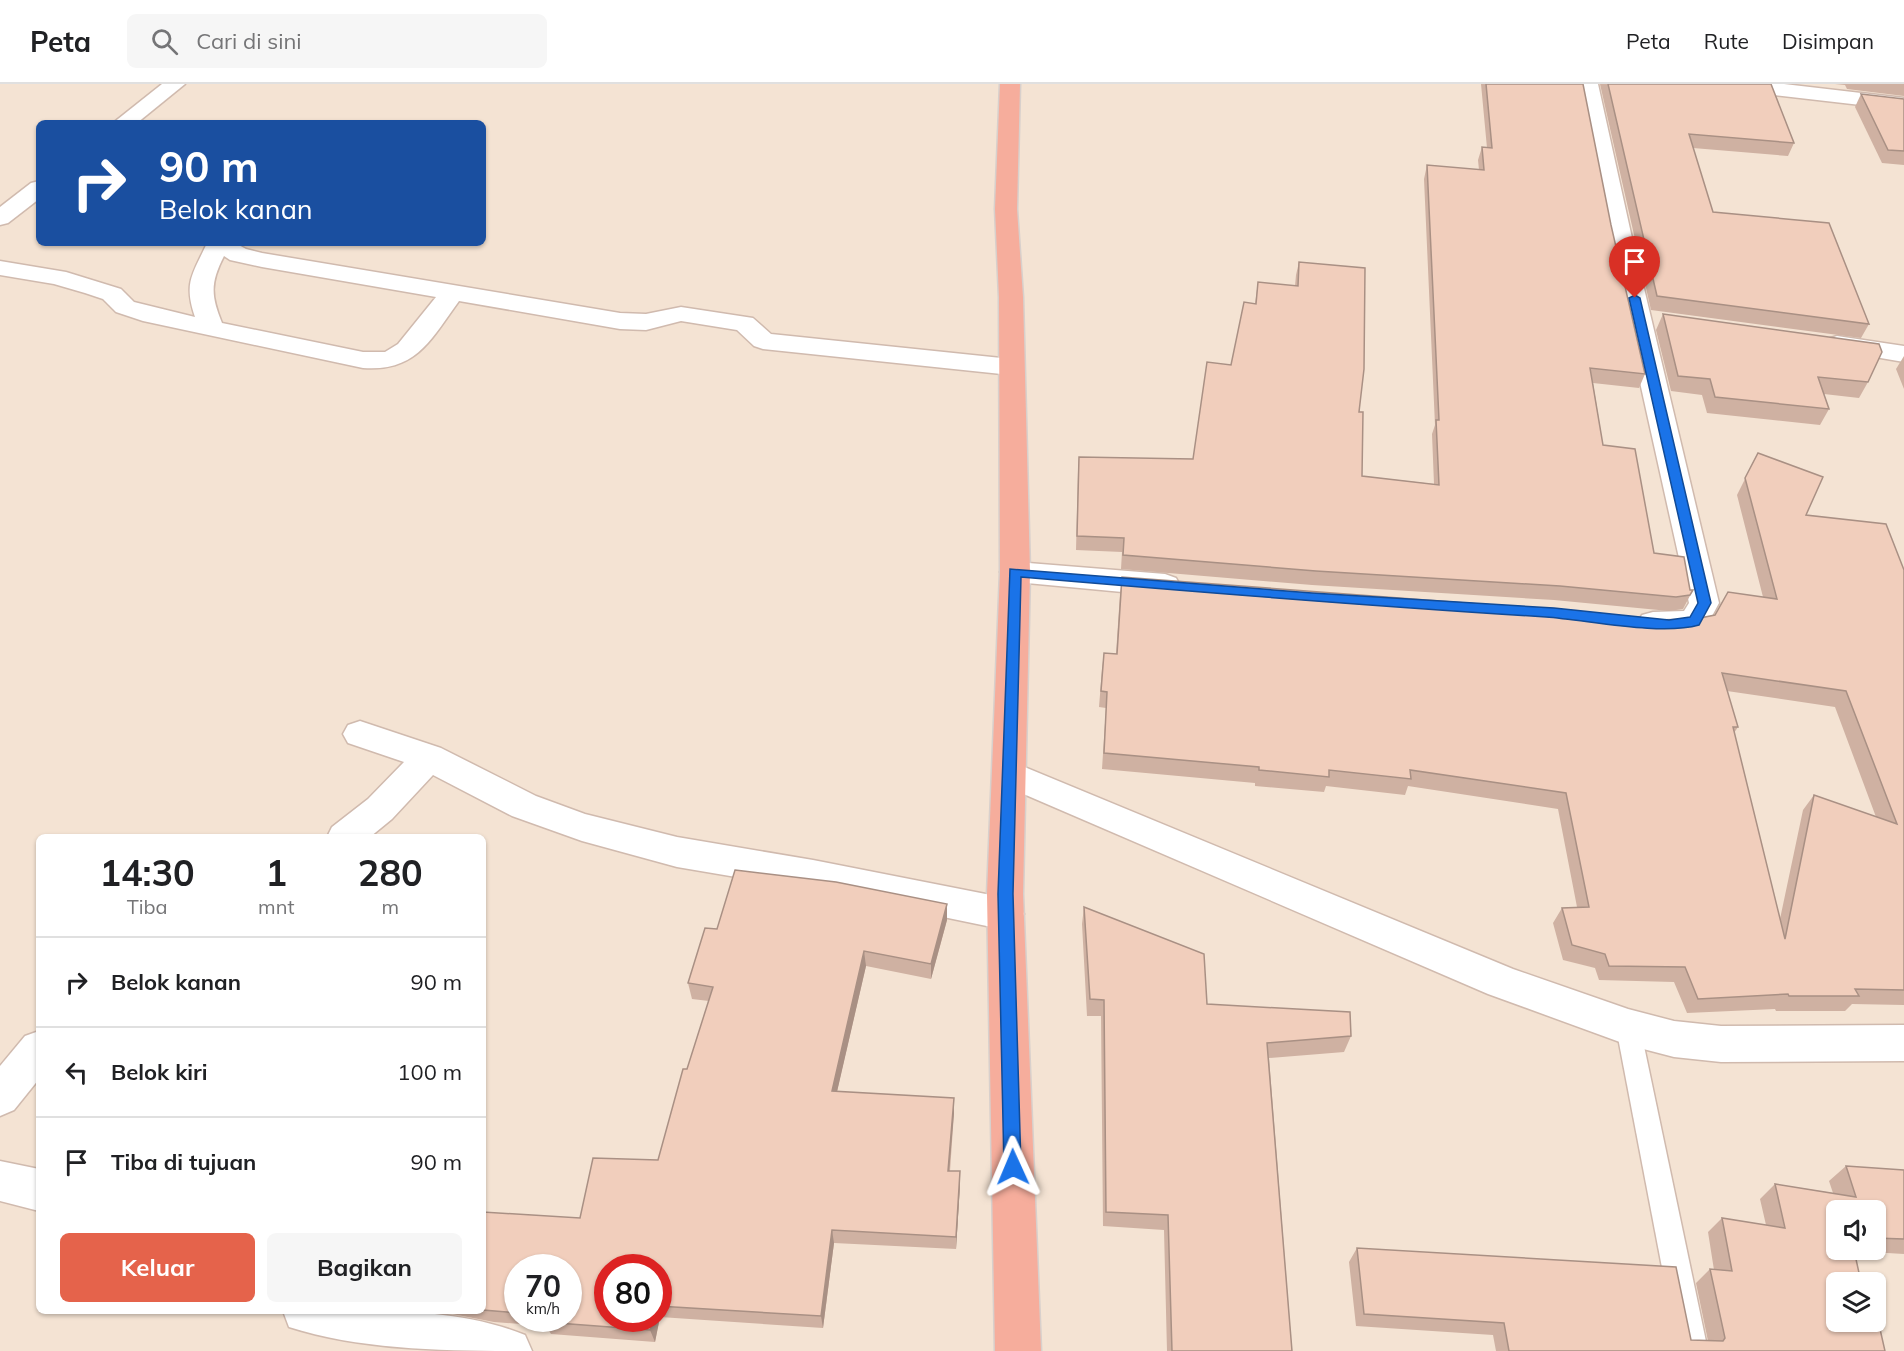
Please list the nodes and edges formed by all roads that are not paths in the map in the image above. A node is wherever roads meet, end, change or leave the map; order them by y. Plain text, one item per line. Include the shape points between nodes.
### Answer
1 (175, 84) edge
2 (1010, 84) edge
3 (1588, 84) edge
4 (1731, 84) edge
5 (1904, 104) edge
6 (128, 120) edge
7 (36, 190) edge
8 (0, 218) edge
9 (217, 246) edge
10 (224, 246) edge
11 (0, 268) edge
12 (452, 293) junction
13 (212, 329) junction
14 (1811, 341) edge
15 (1904, 354) edge
16 (1011, 367) junction
17 (1015, 572) junction
18 (1193, 588) edge
19 (1623, 620) edge
20 (360, 734) dead end
21 (429, 757) junction
22 (1010, 774) junction
23 (349, 834) edge
24 (1006, 904) junction
25 (1628, 1027) junction
26 (1904, 1043) edge
27 (36, 1053) edge
28 (0, 1097) edge
29 (0, 1181) edge
30 (36, 1189) edge
31 (320, 1314) edge
32 (509, 1351) edge
33 (1018, 1351) edge
34 (1693, 1351) edge

1 - 6 street
2 - 16 highway via 1006,209
3 - 19 street via 1651,320 1704,603 1694,621 1669,624
4 - 5 street
7 - 8 street
9 - 13 street via 202,273 199,294
10 - 12 street via 238,255 262,260
11 - 13 street via 57,277 112,294 125,307
12 - 13 street via 413,344 399,356 381,361
12 - 16 street via 620,321 646,322 681,314 744,323 763,341
14 - 15 street
16 - 17 highway
17 - 18 street
17 - 22 highway
20 - 21 street
21 - 23 street via 380,809
21 - 24 street via 524,806 582,827 677,852
22 - 24 highway
22 - 25 street via 1502,982
24 - 33 highway
25 - 26 street via 1674,1039 1721,1044
25 - 34 lane
27 - 28 street
29 - 30 street
31 - 32 street

